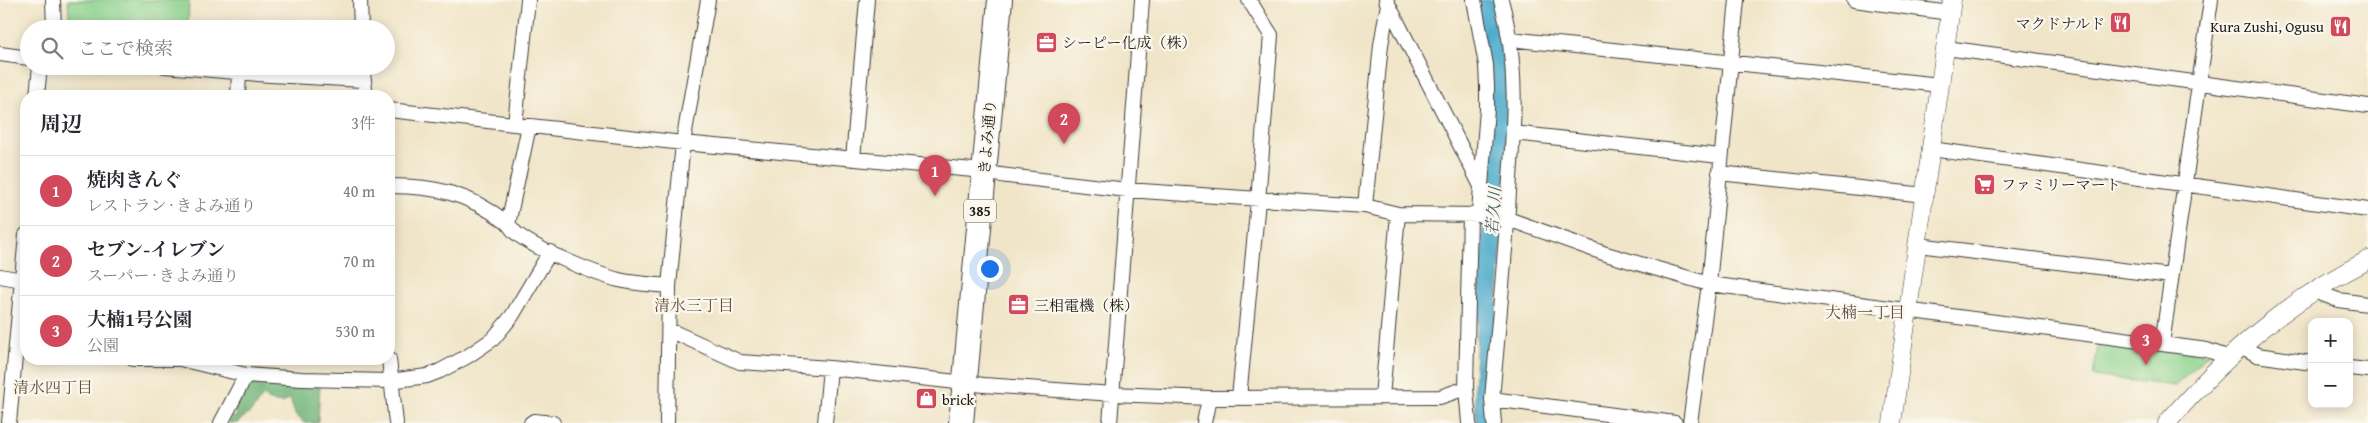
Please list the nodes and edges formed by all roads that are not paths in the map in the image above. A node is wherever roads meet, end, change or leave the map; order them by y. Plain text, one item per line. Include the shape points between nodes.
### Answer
1 (53, 0) edge
2 (360, 0) edge
3 (528, 0) edge
4 (708, 0) edge
5 (867, 0) edge
6 (1000, 0) edge
7 (1142, 0) edge
8 (1249, 0) edge
9 (1474, 0) edge
10 (1501, 0) edge
11 (1737, 0) edge
12 (1854, 0) edge
13 (2211, 0) edge
14 (1387, 2) edge
15 (1951, 7) edge
16 (54, 20) edge
17 (361, 20) edge
18 (1510, 39) junction
19 (1946, 48) junction
20 (0, 54) edge
21 (20, 57) edge
22 (1729, 61) junction
23 (39, 75) edge
24 (239, 75) edge
25 (363, 75) edge
26 (2198, 83) junction
27 (1940, 85) junction
28 (38, 90) edge
29 (238, 90) edge
30 (365, 90) edge
31 (2368, 106) edge
32 (395, 111) edge
33 (522, 125) junction
34 (1513, 133) junction
35 (683, 144) junction
36 (1931, 149) junction
37 (1720, 156) junction
38 (853, 159) junction
39 (984, 171) junction
40 (1719, 173) junction
41 (2184, 185) junction
42 (395, 186) edge
43 (1483, 189) junction
44 (1127, 190) junction
45 (1925, 195) junction
46 (1258, 201) junction
47 (1365, 206) junction
48 (2368, 210) edge
49 (1398, 214) junction
50 (1475, 215) junction
51 (1506, 218) junction
52 (508, 224) junction
53 (1918, 245) junction
54 (550, 252) junction
55 (2368, 260) edge
56 (0, 276) edge
57 (2171, 276) junction
58 (20, 280) edge
59 (1709, 284) junction
60 (669, 286) junction
61 (2314, 291) junction
62 (20, 302) edge
63 (2368, 304) edge
64 (1908, 311) junction
65 (669, 330) junction
66 (2162, 344) junction
67 (2241, 346) junction
68 (2227, 357) junction
69 (2308, 362) edge
70 (205, 365) edge
71 (389, 365) edge
72 (830, 368) junction
73 (2353, 368) edge
74 (2368, 370) edge
75 (246, 375) junction
76 (390, 381) junction
77 (964, 383) junction
78 (1466, 388) junction
79 (1113, 394) junction
80 (1382, 397) junction
81 (1209, 398) junction
82 (1239, 398) junction
83 (1492, 399) junction
84 (9, 423) edge
85 (221, 423) edge
86 (396, 423) edge
87 (531, 423) edge
88 (553, 423) edge
89 (667, 423) edge
90 (825, 423) edge
91 (961, 423) edge
92 (1110, 423) edge
93 (1204, 423) edge
94 (1469, 423) edge
95 (1494, 423) edge
96 (1675, 423) edge
97 (1690, 423) edge
98 (1892, 423) edge
99 (2167, 423) edge

1 - 16 street
2 - 17 street
3 - 33 street
4 - 35 street
5 - 38 street
6 - 39 highway, きよみ通り / 385
7 - 44 street
8 - 46 street via 1271,34
9 - 43 street via 1485,56 1487,86
10 - 18 street
11 - 22 street
12 - 15 street
13 - 26 street
14 - 43 street
14 - 47 street
15 - 19 street
18 - 22 street
18 - 34 street via 1515,90
19 - 26 street
19 - 27 street
20 - 21 street
22 - 27 street
22 - 37 street
23 - 28 street
24 - 29 street
25 - 30 street
26 - 31 street
26 - 41 street
27 - 36 street
32 - 33 street
33 - 35 street
33 - 52 street
34 - 37 street
34 - 51 street
35 - 38 street
35 - 60 street
36 - 41 street
36 - 45 street
37 - 40 street
38 - 39 street
39 - 44 street
39 - 77 highway, きよみ通り / 385
40 - 45 street
40 - 59 street
41 - 48 street
41 - 57 street
42 - 52 street via 441,189 465,197
43 - 50 street via 1479,212
43 - 51 street
44 - 46 street
44 - 79 street
45 - 53 street
46 - 47 street
46 - 82 street
47 - 49 street
49 - 50 street
49 - 80 street
50 - 51 street
50 - 78 street
51 - 59 street via 1606,254
51 - 83 street
52 - 54 street via 516,233
53 - 57 street
53 - 64 street
54 - 60 street via 621,281
54 - 76 street via 512,316 493,339 440,372
55 - 61 street
56 - 58 street
57 - 66 street
59 - 64 street
59 - 97 street
60 - 65 street
61 - 63 street via 2338,300
61 - 67 street
62 - 84 street
64 - 66 street
64 - 98 street
65 - 72 street via 740,362
65 - 89 street
66 - 68 street via 2207,350
67 - 68 street
67 - 69 street via 2257,355
68 - 99 street
70 - 75 street
71 - 76 street
72 - 77 street
72 - 90 street
73 - 74 street
75 - 76 street
75 - 85 street
76 - 86 street
77 - 79 street
77 - 91 highway, きよみ通り / 385
78 - 80 street via 1440,397
78 - 94 street
79 - 81 street
79 - 92 street
80 - 82 street
81 - 82 street
81 - 93 street
83 - 95 street
83 - 96 street
87 - 88 street

